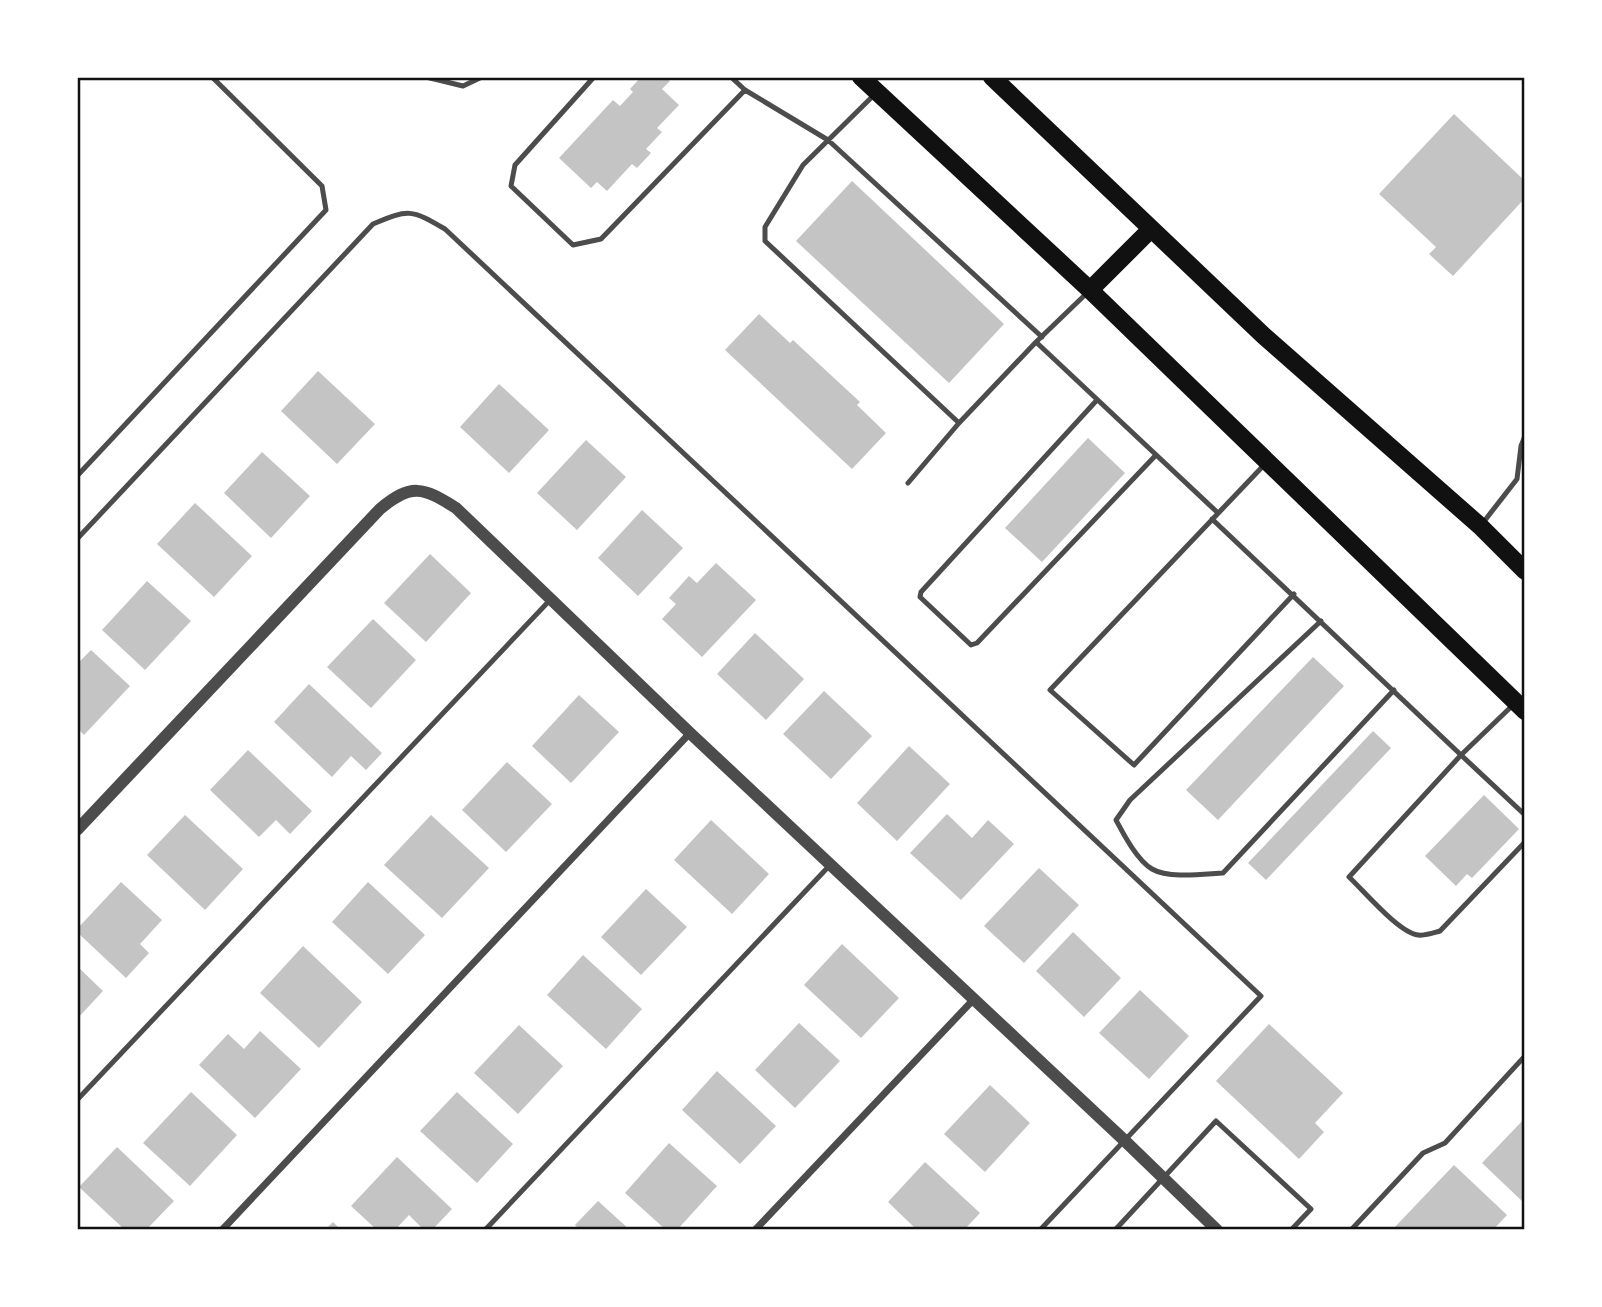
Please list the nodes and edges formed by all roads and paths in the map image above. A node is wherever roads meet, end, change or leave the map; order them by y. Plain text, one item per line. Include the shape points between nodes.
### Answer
1 (212, 77) edge
2 (426, 77) edge
3 (482, 77) edge
4 (594, 77) edge
5 (730, 77) edge
6 (861, 77) edge
7 (992, 77) edge
8 (746, 90) junction
9 (877, 92) junction
10 (828, 140) junction
11 (1151, 229) junction
12 (1090, 290) junction
13 (1042, 337) junction
14 (1036, 342) junction
15 (1097, 400) junction
16 (959, 423) junction
17 (1525, 436) edge
18 (1156, 455) junction
19 (1267, 461) junction
20 (77, 476) edge
21 (908, 483) dead end
22 (1218, 513) junction
23 (1212, 519) junction
24 (1480, 526) junction
25 (77, 538) edge
26 (1525, 570) edge
27 (1294, 594) junction
28 (551, 599) junction
29 (1321, 621) junction
30 (1394, 690) junction
31 (1520, 707) edge
32 (690, 733) junction
33 (1461, 755) junction
34 (1525, 815) edge
35 (77, 830) edge
36 (1525, 842) edge
37 (831, 864) junction
38 (974, 999) junction
39 (1525, 1056) edge
40 (77, 1100) edge
41 (1124, 1140) junction
42 (1163, 1178) junction
43 (1117, 1229) edge
44 (222, 1230) edge
45 (485, 1230) edge
46 (755, 1230) edge
47 (1040, 1230) edge
48 (1217, 1230) edge
49 (1291, 1230) edge
50 (1351, 1230) edge

1 - 20 lane via 322,186 326,210
2 - 3 lane via 463,86
4 - 8 lane via 515,165 511,186 573,245 601,239
5 - 8 lane
6 - 9 main road
7 - 11 main road
8 - 10 lane
9 - 10 lane
9 - 12 main road
10 - 13 lane
10 - 16 lane via 803,165 765,227 765,241
11 - 12 main road
11 - 24 main road via 1264,336
12 - 13 lane
12 - 19 main road
13 - 14 lane
14 - 15 lane
14 - 16 lane
15 - 18 lane
15 - 18 lane via 920,592 971,645
16 - 21 lane
17 - 24 lane via 1517,479
18 - 22 lane
19 - 22 lane
19 - 31 main road
22 - 23 lane
23 - 27 lane
23 - 27 lane via 1050,690 1134,765
24 - 26 main road
25 - 41 lane via 373,224 401,212 422,216 444,229 1261,996
27 - 29 lane
28 - 32 street
28 - 35 street via 456,508 436,495 415,490 399,495 380,509
28 - 40 lane
29 - 30 lane
29 - 30 lane via 1130,800 1116,820 1130,845 1152,869 1184,876 1223,873
30 - 33 lane
31 - 33 lane
32 - 37 street
32 - 44 street
33 - 34 lane
33 - 36 lane via 1349,877 1403,929 1429,934 1440,931
37 - 38 street
37 - 45 lane
38 - 41 street
38 - 46 street
39 - 50 lane via 1445,1143 1423,1153
41 - 42 street
41 - 47 lane
42 - 43 lane
42 - 48 street
42 - 49 lane via 1216,1121 1311,1209

